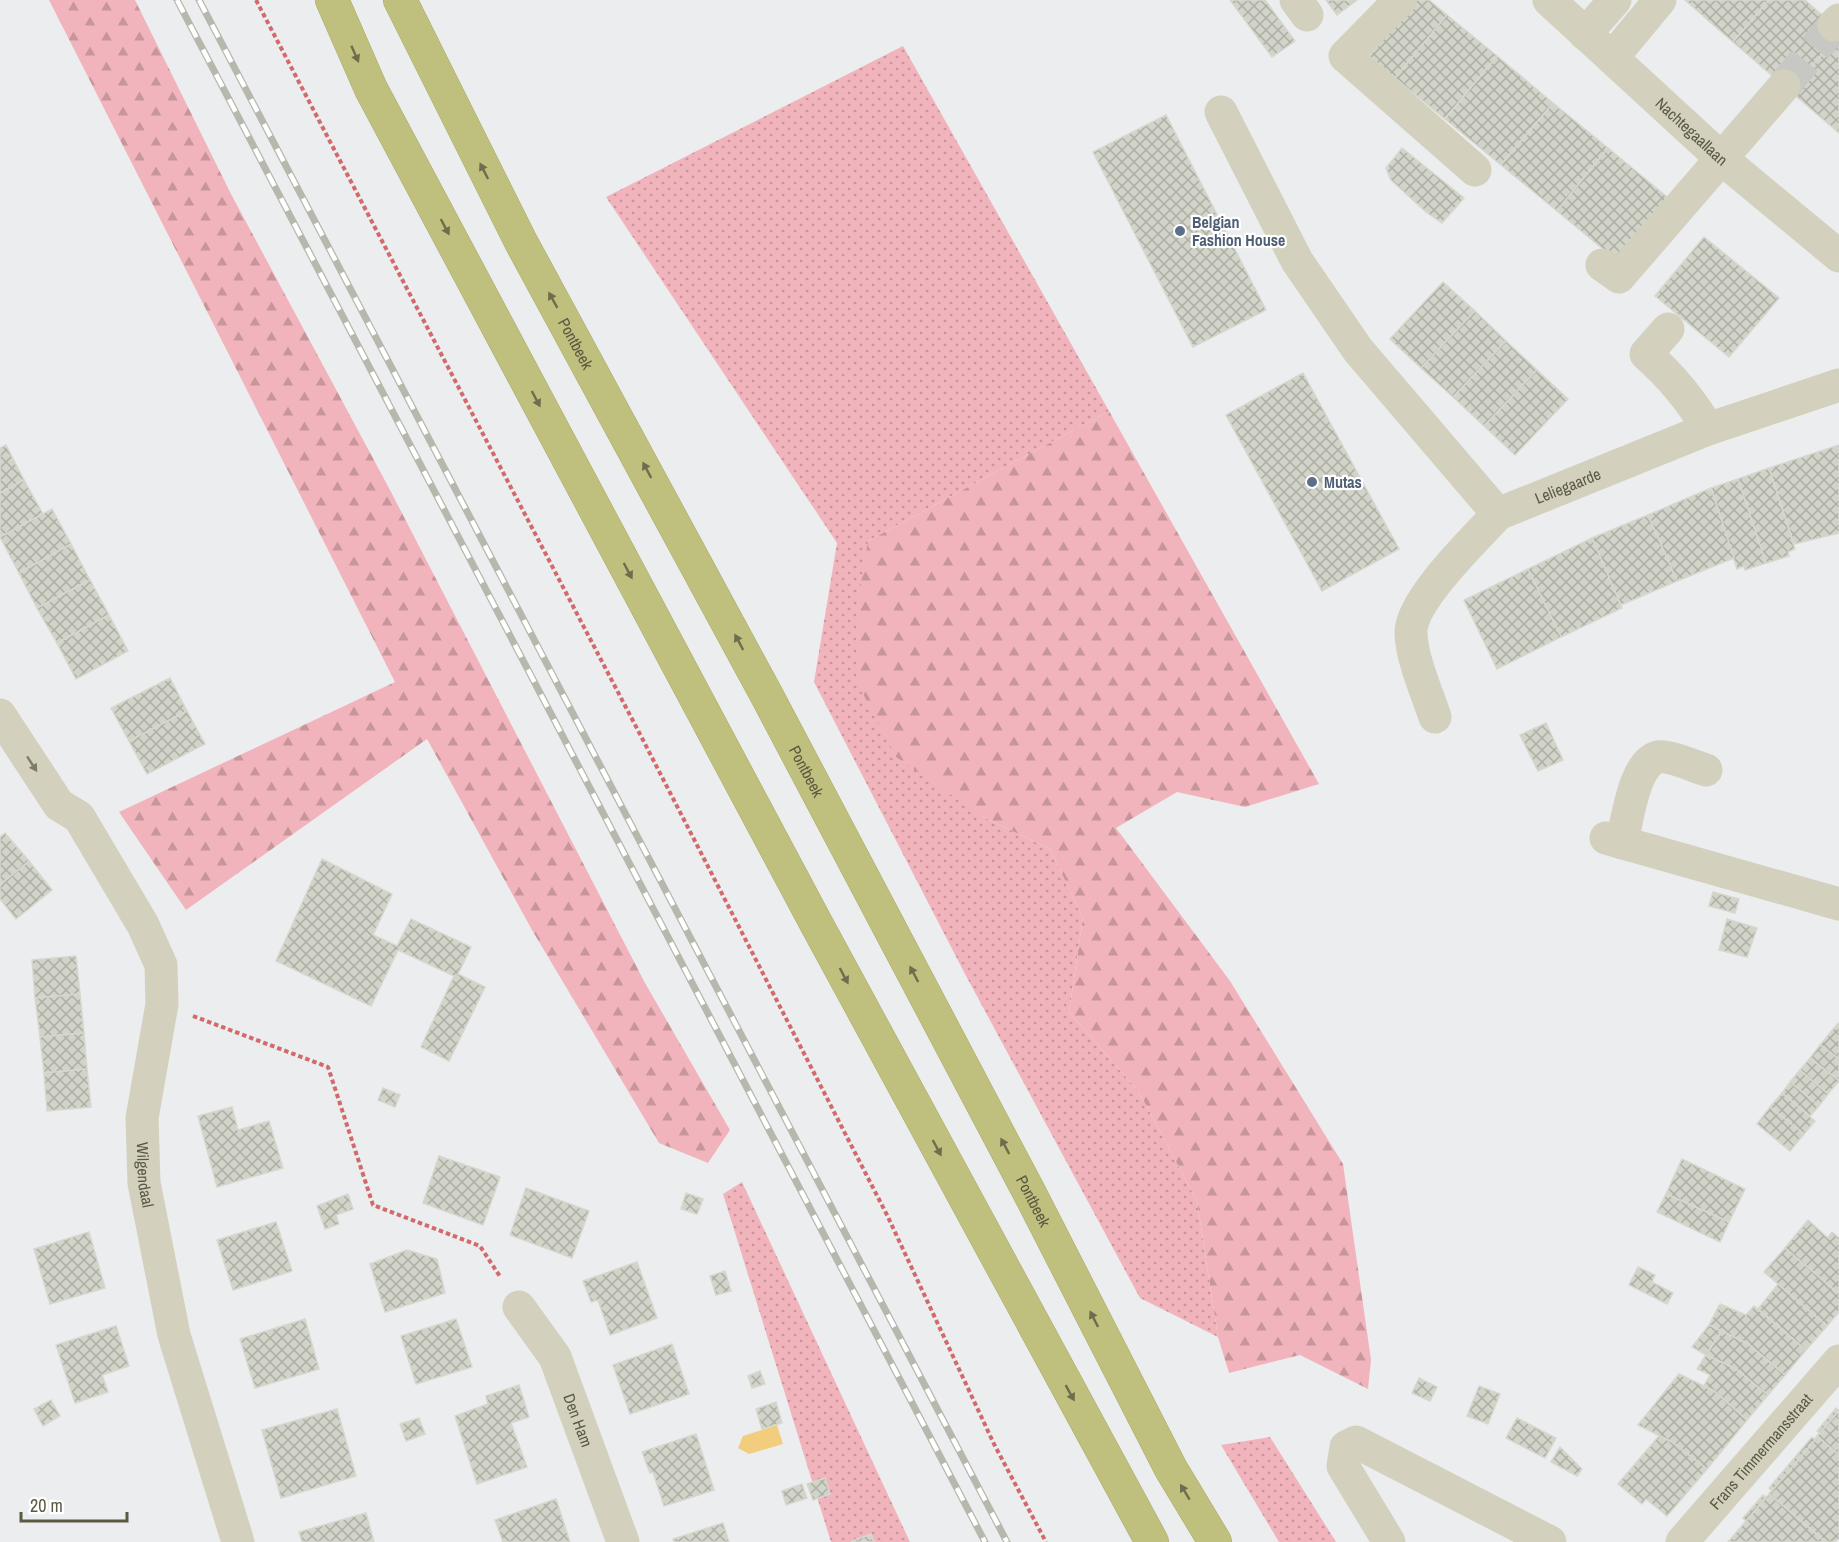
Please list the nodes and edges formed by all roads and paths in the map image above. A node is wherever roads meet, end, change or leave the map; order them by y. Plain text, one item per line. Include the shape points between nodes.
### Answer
1 (256, 0) edge
2 (332, 0) edge
3 (400, 0) edge
4 (1400, 0) edge
5 (1549, 0) edge
6 (1615, 0) edge
7 (1660, 0) edge
8 (1585, 34) junction
9 (1612, 58) junction
10 (1784, 86) tunnel mouth
11 (1221, 112) dead end
12 (1722, 159) junction
13 (1475, 170) dead end
14 (1839, 256) edge
15 (1602, 265) dead end
16 (1668, 329) dead end
17 (1839, 385) edge
18 (1708, 429) junction
19 (1498, 514) junction
20 (0, 695) edge
21 (0, 715) edge
22 (1435, 717) dead end
23 (1706, 770) dead end
24 (80, 817) junction
25 (1839, 904) edge
26 (162, 1004) junction
27 (519, 1307) joint
28 (1839, 1361) edge
29 (238, 1542) edge
30 (623, 1542) edge
31 (1046, 1542) edge
32 (1152, 1542) edge
33 (1215, 1542) edge
34 (1389, 1542) edge
35 (1550, 1542) edge
36 (1682, 1542) edge

1 - 31 path via 882,1204 994,1444
2 -> 32 highway via 371,89 805,903
33 -> 3 highway, Pontbeek via 1171,1469 789,736 520,242
4 - 13 street via 1345,56
5 - 8 street, Nachtegaallaan
6 - 8 street
7 - 9 street
8 - 9 street, Nachtegaallaan
9 - 12 street, Nachtegaallaan
10 - 12 street
11 - 19 street via 1297,261 1358,350
12 - 14 street, Nachtegaallaan
12 - 15 street via 1619,277
16 - 18 street via 1646,354 1666,371
17 - 18 street, Leliegaarde
18 - 19 street, Leliegaarde
19 - 22 street via 1431,589 1411,631
20 - 24 street, Wilgendaal via 16,696 82,800
21 -> 24 street, Wilgendaal via 59,805
23 - 25 street via 1663,756 1650,760 1642,768 1614,841
24 - 26 street, Wilgendaal via 143,924 161,965
26 - 27 path via 328,1067 373,1204 480,1246
26 - 29 street, Wilgendaal via 142,1118 144,1183 174,1335
27 - 30 street, Den Ham via 555,1357
28 - 36 street, Frans Timmermansstraat
34 - 35 street via 1343,1466 1346,1447 1356,1442

